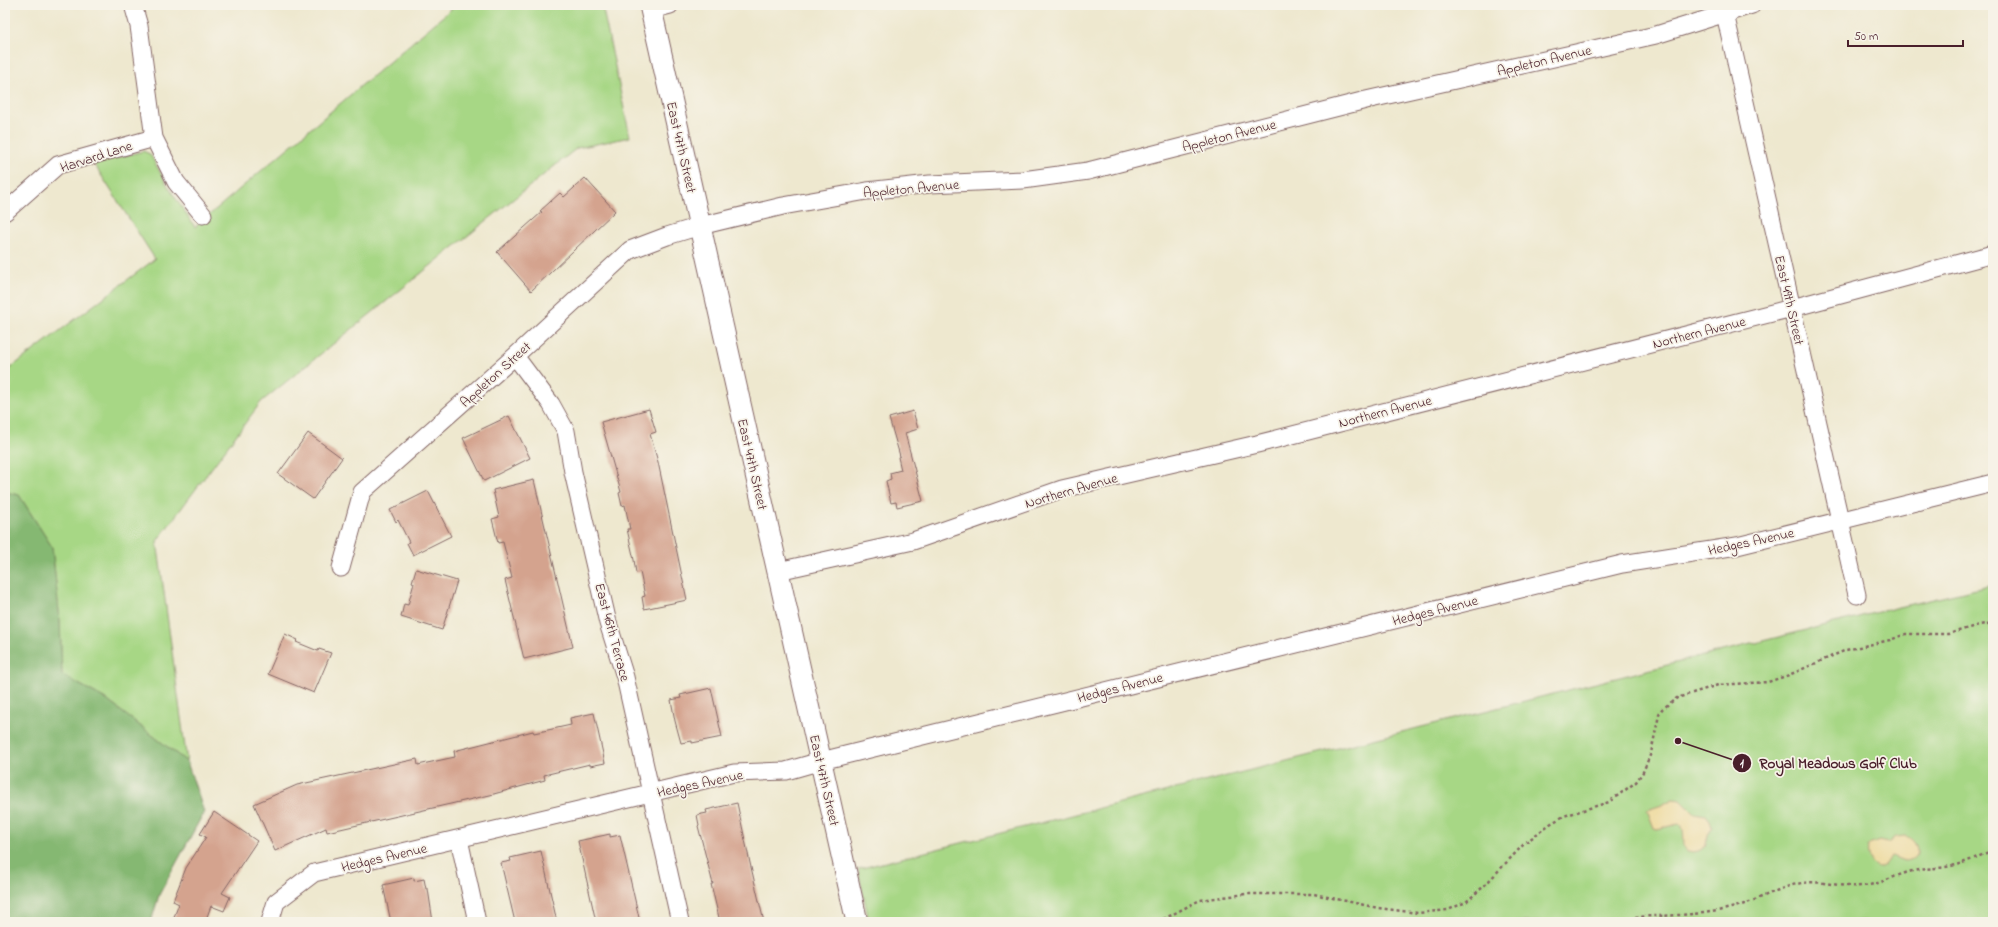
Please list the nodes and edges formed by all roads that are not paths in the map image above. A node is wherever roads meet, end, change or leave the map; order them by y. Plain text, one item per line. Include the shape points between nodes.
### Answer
1 (133, 5) edge
2 (139, 5) edge
3 (1752, 5) edge
4 (657, 7) edge
5 (1724, 9) edge
6 (139, 26) junction
7 (154, 138) junction
8 (5, 212) edge
9 (203, 215) dead end
10 (700, 226) junction
11 (1993, 254) edge
12 (1792, 308) junction
13 (515, 356) junction
14 (1993, 482) edge
15 (1840, 520) junction
16 (341, 568) dead end
17 (778, 571) junction
18 (1857, 595) dead end
19 (821, 761) junction
20 (651, 793) junction
21 (459, 839) junction
22 (270, 922) edge
23 (477, 922) edge
24 (680, 922) edge
25 (857, 922) edge

1 - 6 street
2 - 6 street
3 - 5 street, Appleton Avenue
4 - 10 main road, East 47th Street
5 - 10 street, Appleton Avenue via 1656,35 1366,100 1088,171 1023,180 930,184 867,191 783,206
5 - 12 street, East 49th Street
6 - 7 street
7 - 8 street, Harvard Lane via 58,165
7 - 9 street via 176,182
10 - 13 street, Appleton Street via 630,250
10 - 17 main road, East 47th Street
11 - 12 street, Northern Avenue
12 - 15 street, East 49th Street
12 - 17 street, Northern Avenue via 1257,444 1062,489 913,541
13 - 16 street, Appleton Street via 362,492
13 - 20 street, East 46th Terrace via 551,404 566,431 608,623 626,677
14 - 15 street, Hedges Avenue
15 - 18 street, East 49th Street
15 - 19 street, Hedges Avenue via 1737,546 1622,564
17 - 19 main road, East 47th Street
19 - 20 street, Hedges Avenue via 786,771 734,773
19 - 25 main road, East 47th Street
20 - 21 street, Hedges Avenue
20 - 24 street, East 46th Terrace
21 - 22 street, Hedges Avenue via 314,873 276,902
21 - 23 street

